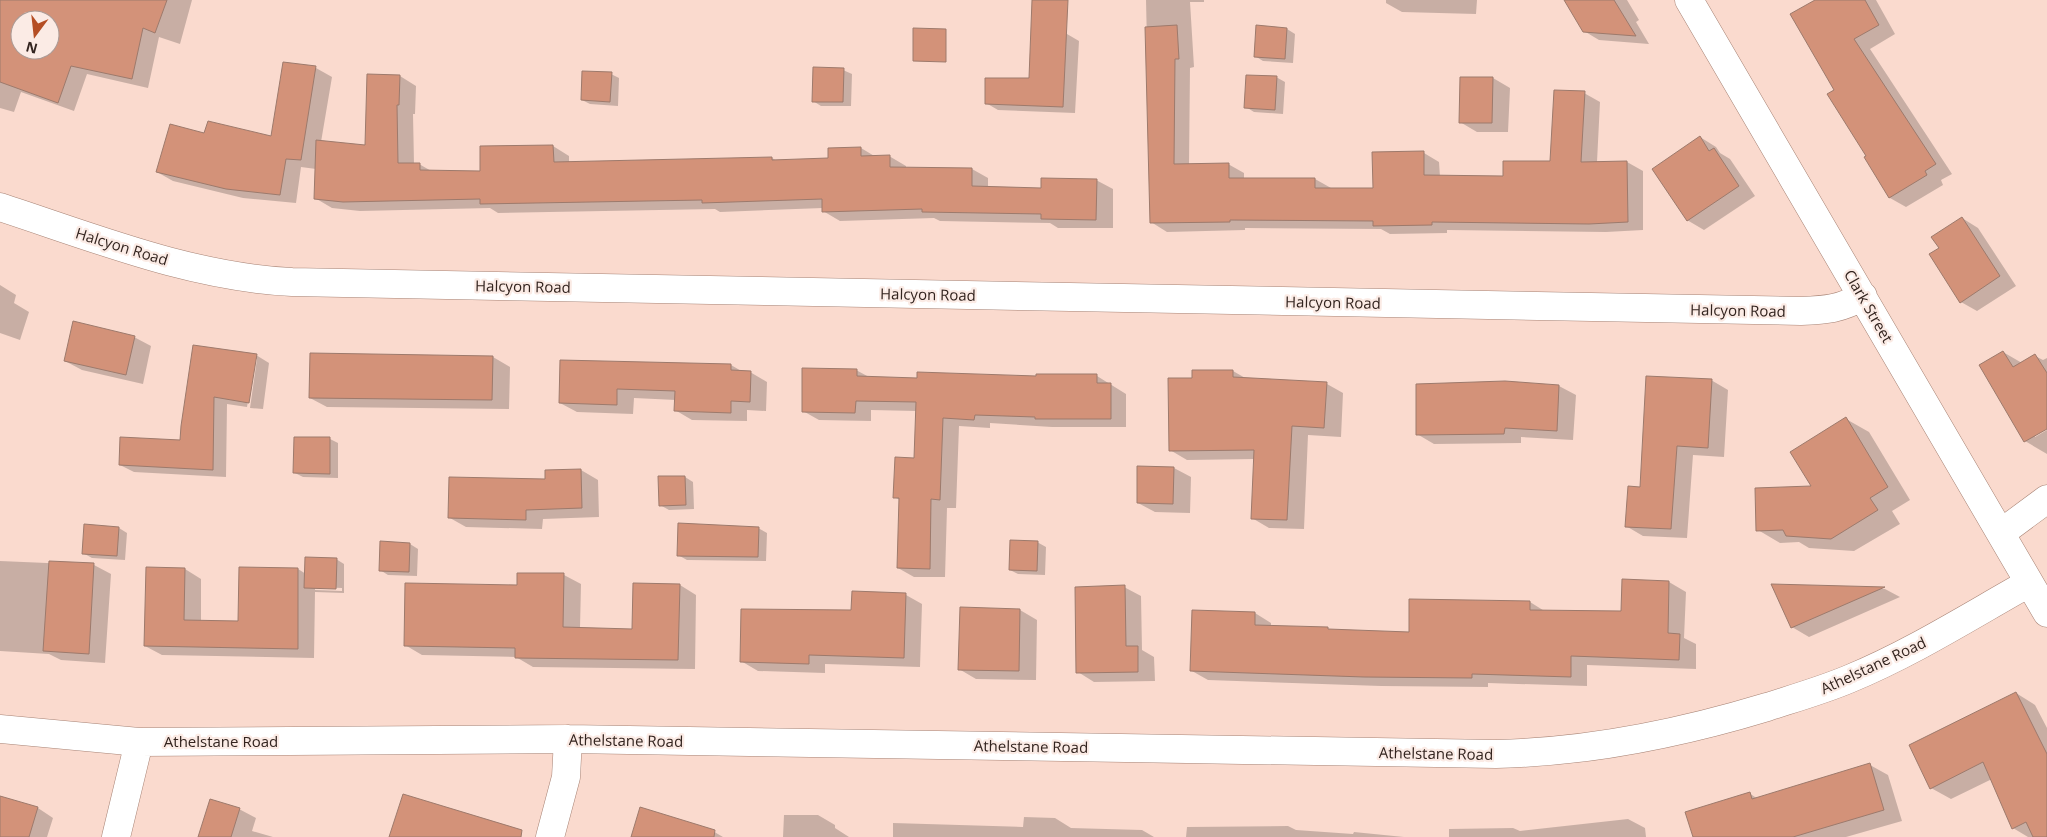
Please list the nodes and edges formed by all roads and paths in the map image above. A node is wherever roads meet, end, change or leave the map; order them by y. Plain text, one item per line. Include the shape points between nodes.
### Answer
1 (1689, 0) edge
2 (0, 207) edge
3 (1863, 296) junction
4 (2047, 499) edge
5 (2001, 533) junction
6 (2029, 582) junction
7 (2047, 613) edge
8 (0, 730) edge
9 (568, 739) junction
10 (139, 742) junction
11 (116, 837) edge
12 (550, 837) edge

1 - 3 street, Clark Street
2 - 3 street, Halcyon Road via 193,267 241,277 292,282 1801,311 1835,309
3 - 5 street, Clark Street
4 - 5 street
5 - 6 street, Clark Street
6 - 7 street, Clark Street
6 - 9 street, Athelstane Road via 1911,650 1850,679 1701,725 1618,744 1579,749 1496,754
8 - 10 street, Athelstane Road
9 - 10 street, Athelstane Road
9 - 12 street via 566,777
10 - 11 street

